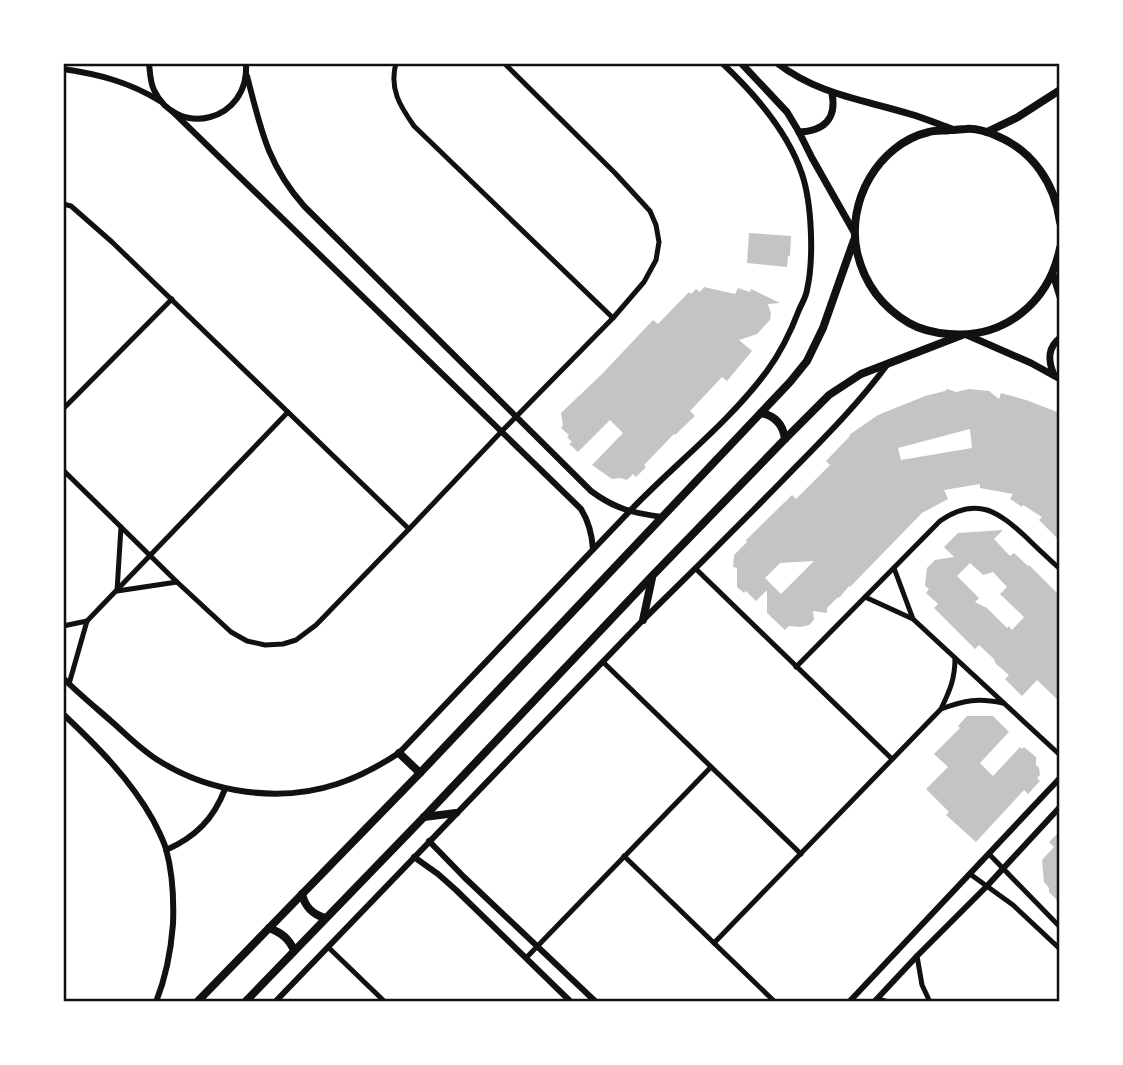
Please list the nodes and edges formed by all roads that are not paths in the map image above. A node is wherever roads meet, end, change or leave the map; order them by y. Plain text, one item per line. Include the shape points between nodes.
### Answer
1 (149, 63) edge
2 (246, 63) edge
3 (396, 63) edge
4 (504, 63) edge
5 (722, 63) edge
6 (741, 63) edge
7 (777, 63) edge
8 (63, 69) edge
9 (247, 76) junction
10 (1060, 90) edge
11 (832, 93) junction
12 (162, 102) junction
13 (172, 111) junction
14 (956, 130) junction
15 (799, 132) junction
16 (987, 132) junction
17 (63, 204) edge
18 (1059, 204) edge
19 (1060, 222) edge
20 (854, 236) junction
21 (1060, 248) edge
22 (1053, 274) junction
23 (1060, 297) edge
24 (172, 299) junction
25 (613, 318) junction
26 (965, 335) junction
27 (1060, 338) edge
28 (888, 363) junction
29 (1057, 377) edge
30 (63, 409) edge
31 (288, 412) junction
32 (761, 413) junction
33 (517, 416) junction
34 (500, 432) junction
35 (785, 439) junction
36 (63, 470) edge
37 (629, 512) junction
38 (662, 517) junction
39 (121, 527) junction
40 (409, 529) junction
41 (593, 549) junction
42 (150, 555) junction
43 (894, 568) junction
44 (696, 569) junction
45 (1060, 569) edge
46 (653, 575) junction
47 (177, 582) junction
48 (117, 591) junction
49 (866, 597) junction
50 (913, 619) junction
51 (643, 620) junction
52 (87, 621) junction
53 (63, 626) edge
54 (955, 658) junction
55 (603, 662) junction
56 (796, 667) junction
57 (63, 678) edge
58 (69, 684) junction
59 (1004, 703) junction
60 (941, 709) junction
61 (63, 714) edge
62 (399, 753) junction
63 (1060, 755) edge
64 (892, 760) junction
65 (711, 767) junction
66 (420, 773) junction
67 (1060, 778) edge
68 (225, 789) junction
69 (1060, 807) edge
70 (456, 813) junction
71 (424, 817) junction
72 (429, 841) junction
73 (166, 850) junction
74 (801, 854) junction
75 (989, 854) junction
76 (624, 856) junction
77 (414, 857) junction
78 (1003, 868) junction
79 (970, 874) junction
80 (987, 886) junction
81 (302, 894) junction
82 (325, 918) junction
83 (1060, 927) edge
84 (269, 928) junction
85 (714, 943) junction
86 (328, 947) junction
87 (537, 947) junction
88 (1060, 949) edge
89 (294, 950) junction
90 (917, 956) junction
91 (526, 958) junction
92 (876, 1001) edge
93 (156, 1002) edge
94 (197, 1002) edge
95 (245, 1002) edge
96 (275, 1002) edge
97 (385, 1002) edge
98 (572, 1002) edge
99 (596, 1002) edge
100 (775, 1002) edge
101 (849, 1002) edge
102 (889, 1002) edge
103 (930, 1002) edge

1 - 12 street via 154,90
2 - 9 street
3 - 25 street via 398,103 414,126
4 - 25 street via 615,173 650,211 656,225 656,260
5 - 37 street via 773,120 802,174 810,212 807,291 768,370
6 - 15 main road via 787,112
7 - 11 main road
8 - 12 street via 121,81
9 - 13 street via 236,102 213,117 185,117
9 - 33 street via 262,136 288,187
10 - 16 main road
11 - 14 main road
11 - 15 main road via 831,116 823,126
12 - 13 street
13 - 34 street
14 - 16 main road
14 - 20 main road via 929,132 904,142 883,159 857,206
15 - 20 main road
16 - 18 main road via 1007,141 1039,168
17 - 24 street via 71,206
18 - 19 main road
20 - 26 main road via 860,266 889,309 936,333
20 - 32 main road via 823,328 807,360
21 - 22 main road
22 - 23 main road
22 - 26 main road via 1042,293 1009,322
24 - 30 street
24 - 31 street
25 - 33 street
26 - 28 main road
26 - 29 main road
27 - 29 main road via 1050,352 1049,364
28 - 35 main road via 830,395
28 - 44 street via 852,408
31 - 40 street
31 - 42 street
32 - 35 main road via 775,418
32 - 38 main road
33 - 34 street
33 - 37 street via 591,491
34 - 40 street
34 - 41 street via 581,509 592,531
35 - 46 main road
36 - 39 street
37 - 38 street
37 - 41 street
38 - 66 main road
39 - 42 street
39 - 48 street
40 - 47 street via 308,633 283,644 256,643 232,632
41 - 62 street
42 - 47 street
42 - 48 street
43 - 45 street via 940,521 970,509 1001,516
43 - 49 street
43 - 50 street
44 - 51 street
44 - 56 street
46 - 51 main road
46 - 71 main road
47 - 48 street
48 - 52 street
49 - 50 street
49 - 56 street
50 - 54 street
51 - 55 street
52 - 53 street
52 - 58 street
54 - 59 street
54 - 60 street via 953,683
55 - 65 street
55 - 70 street
56 - 64 street
57 - 58 street
58 - 68 street via 158,761
59 - 60 street via 970,700
59 - 63 street
60 - 64 street
61 - 73 street via 127,782 148,810
62 - 66 main road
62 - 68 street via 360,775 313,790 261,794
64 - 74 street
65 - 74 street
65 - 76 street
66 - 81 main road
67 - 75 street
68 - 73 street via 203,826
69 - 78 street
70 - 71 main road
70 - 72 street
71 - 82 main road
72 - 77 street
72 - 87 street
73 - 93 street via 173,879 172,936
74 - 85 street
75 - 78 street
75 - 79 street
76 - 85 street
76 - 87 street
77 - 86 street
77 - 91 street via 456,890
78 - 80 street
78 - 83 street
79 - 80 street
79 - 101 street
80 - 88 street
80 - 90 street
81 - 82 main road via 307,907
81 - 84 main road
82 - 89 main road
84 - 89 main road via 287,938
84 - 94 main road
85 - 100 street
86 - 96 street
86 - 97 street
87 - 91 street
87 - 99 street
89 - 95 main road
90 - 92 street
90 - 103 street
91 - 98 street
92 - 102 street

